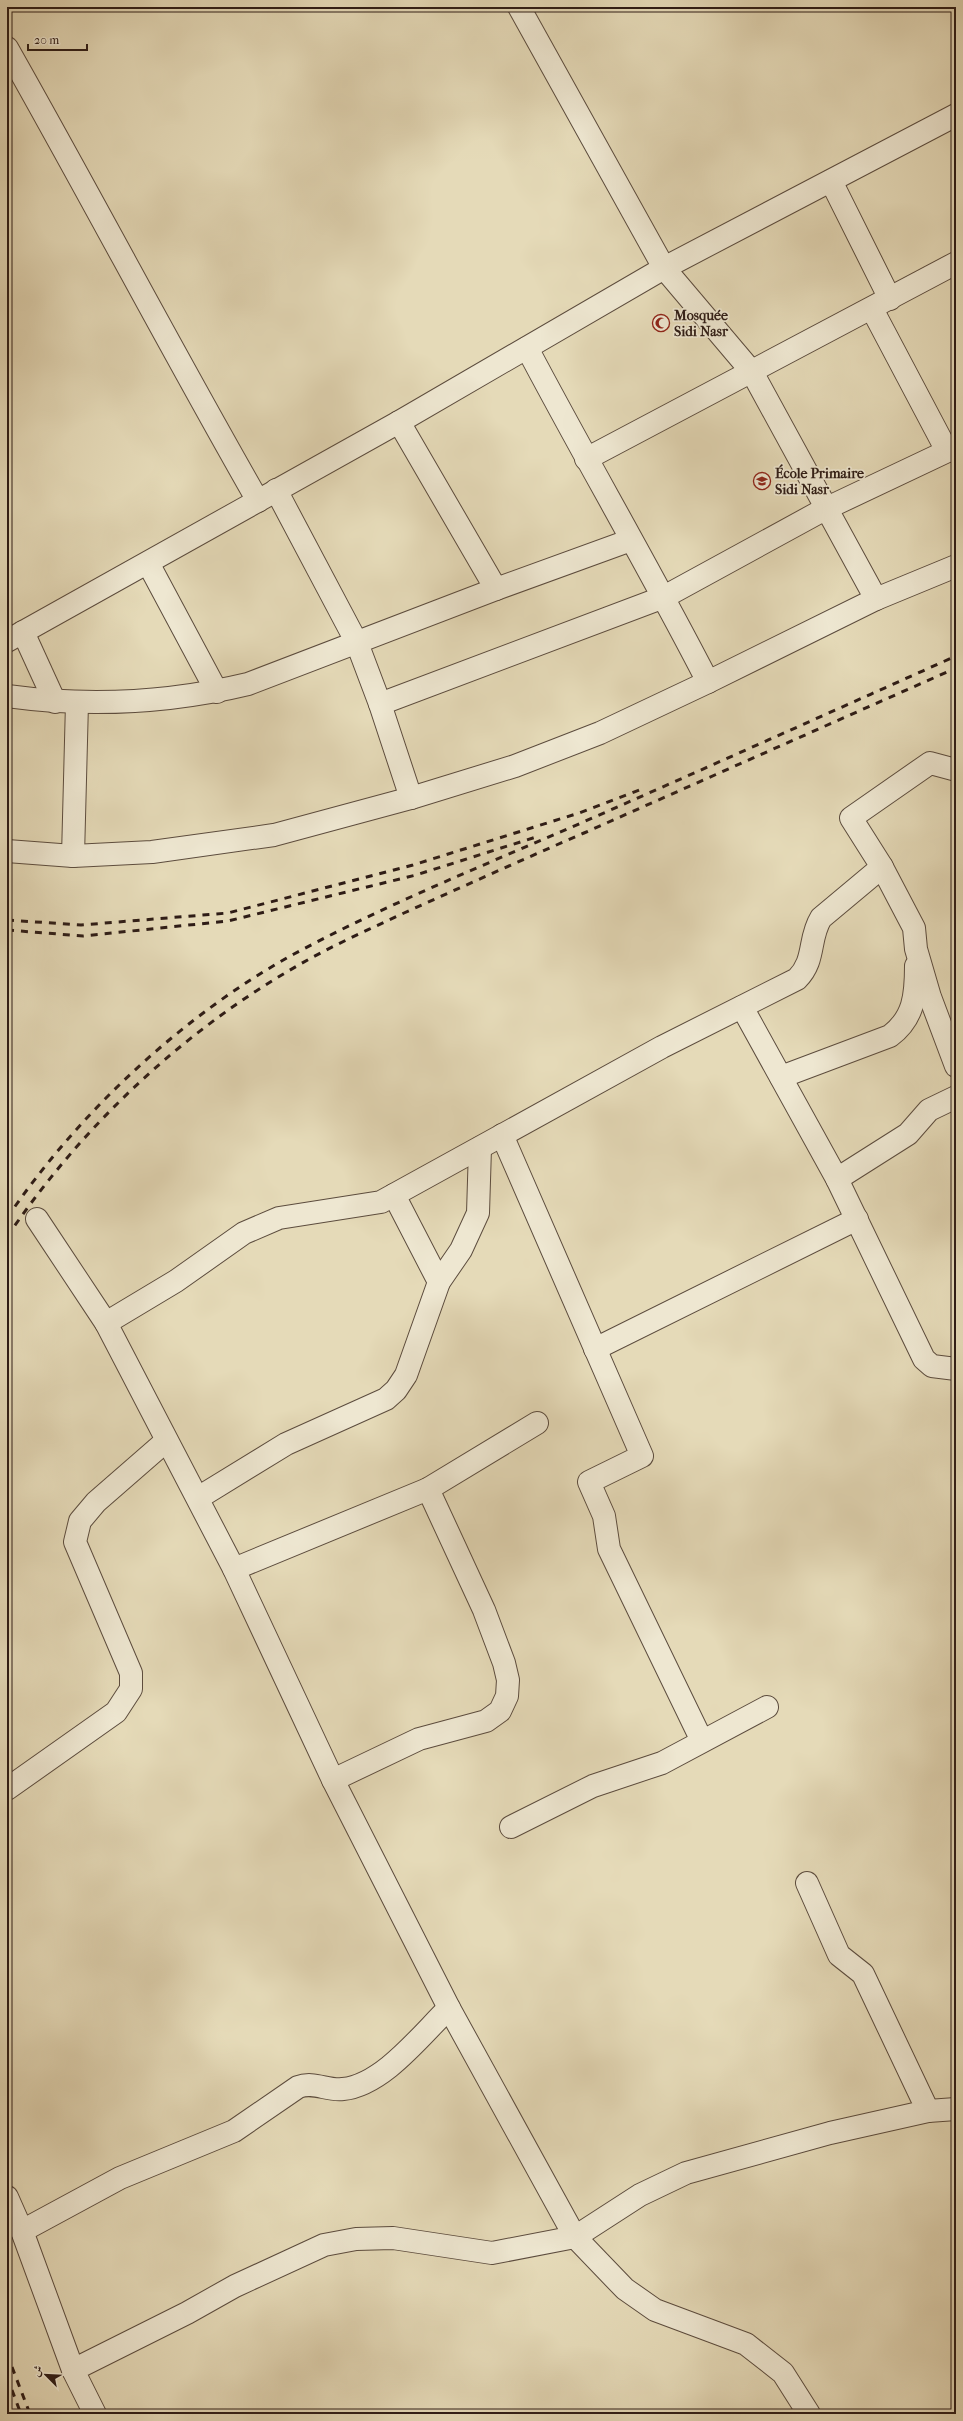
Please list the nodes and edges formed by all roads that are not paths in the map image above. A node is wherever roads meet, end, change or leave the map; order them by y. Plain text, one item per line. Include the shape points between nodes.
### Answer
1 (519, 7) edge
2 (7, 48) edge
3 (956, 115) edge
4 (831, 181) junction
5 (956, 264) edge
6 (664, 268) junction
7 (890, 299) junction
8 (872, 310) junction
9 (527, 348) junction
10 (752, 372) junction
11 (399, 422) junction
12 (952, 449) edge
13 (586, 459) junction
14 (267, 495) junction
15 (826, 509) junction
16 (631, 540) junction
17 (148, 563) junction
18 (956, 566) edge
19 (496, 589) junction
20 (664, 597) junction
21 (876, 599) junction
22 (15, 636) edge
23 (357, 643) junction
24 (708, 682) junction
25 (217, 692) junction
26 (7, 696) edge
27 (55, 702) junction
28 (77, 703) junction
29 (380, 704) junction
30 (956, 770) edge
31 (411, 798) junction
32 (7, 852) edge
33 (73, 856) junction
34 (882, 867) junction
35 (916, 949) junction
36 (742, 1007) junction
37 (956, 1066) edge
38 (781, 1077) junction
39 (956, 1096) edge
40 (502, 1135) junction
41 (480, 1148) junction
42 (837, 1179) junction
43 (394, 1195) junction
44 (37, 1219) dead end
45 (857, 1219) junction
46 (439, 1282) junction
47 (106, 1323) junction
48 (595, 1349) junction
49 (956, 1369) edge
50 (537, 1423) dead end
51 (166, 1441) junction
52 (428, 1489) junction
53 (198, 1498) junction
54 (234, 1569) junction
55 (767, 1707) dead end
56 (702, 1741) junction
57 (333, 1780) junction
58 (7, 1789) edge
59 (511, 1827) dead end
60 (807, 1883) dead end
61 (449, 2008) junction
62 (956, 2109) edge
63 (928, 2111) junction
64 (7, 2197) edge
65 (22, 2231) junction
66 (575, 2238) junction
67 (73, 2370) junction
68 (95, 2414) edge
69 (809, 2414) edge

1 - 6 street
2 - 14 street via 58,137 178,361
3 - 4 street
4 - 6 street
4 - 7 street
5 - 7 street
6 - 9 street
6 - 10 street
7 - 8 street
8 - 10 street
8 - 12 street
9 - 11 street
9 - 13 street
10 - 13 street
10 - 15 street
11 - 14 street
11 - 19 street
12 - 15 street
13 - 16 street
14 - 17 street
14 - 23 street
15 - 20 street
15 - 21 street
16 - 19 street
16 - 20 street
17 - 22 street
17 - 25 street
18 - 21 street
19 - 23 street
20 - 24 street
20 - 29 street
21 - 24 street
22 - 27 street
23 - 25 street via 248,684
23 - 29 street
24 - 31 street via 586,738 515,766
25 - 28 street via 158,700
26 - 27 street
27 - 28 street
28 - 33 street
29 - 31 street
30 - 34 street via 930,763 851,818
31 - 33 street via 274,835 152,852
32 - 33 street
34 - 35 street via 914,928
34 - 36 street via 820,918 814,929 810,960 804,972 797,979
35 - 37 street via 930,997
35 - 38 street via 916,982 912,1006 908,1018 899,1029 890,1036
36 - 38 street
36 - 40 street via 662,1047
38 - 42 street
39 - 42 street via 929,1110 908,1134
40 - 41 street
40 - 48 street
41 - 43 street
41 - 46 street via 478,1213 462,1250
42 - 45 street
43 - 46 street
43 - 47 street via 381,1202 280,1218 244,1233 176,1280
44 - 47 street
45 - 48 street
45 - 49 street via 924,1359 932,1366
46 - 53 street via 406,1375 391,1395 286,1444
47 - 51 street
48 - 56 street via 642,1456 589,1482 604,1516 609,1549
50 - 52 street
51 - 53 street
51 - 58 street via 96,1502 80,1521 74,1542 131,1673 131,1689 116,1712
52 - 54 street
52 - 57 street via 484,1610 504,1663 508,1680 507,1696 500,1711 486,1721 419,1739
53 - 54 street
54 - 57 street
55 - 56 street
56 - 59 street via 662,1763 594,1786
57 - 61 street
60 - 63 street via 839,1954 863,1974
61 - 65 street via 406,2051 373,2078 343,2090 306,2084 298,2087 234,2131 141,2168
61 - 66 street
62 - 63 street
63 - 66 street via 830,2133 686,2172 640,2195
64 - 65 street
65 - 67 street
66 - 67 street via 492,2253 393,2238 356,2239 324,2245 234,2286 187,2313
66 - 69 street via 625,2289 655,2310 746,2344 782,2372
67 - 68 street

